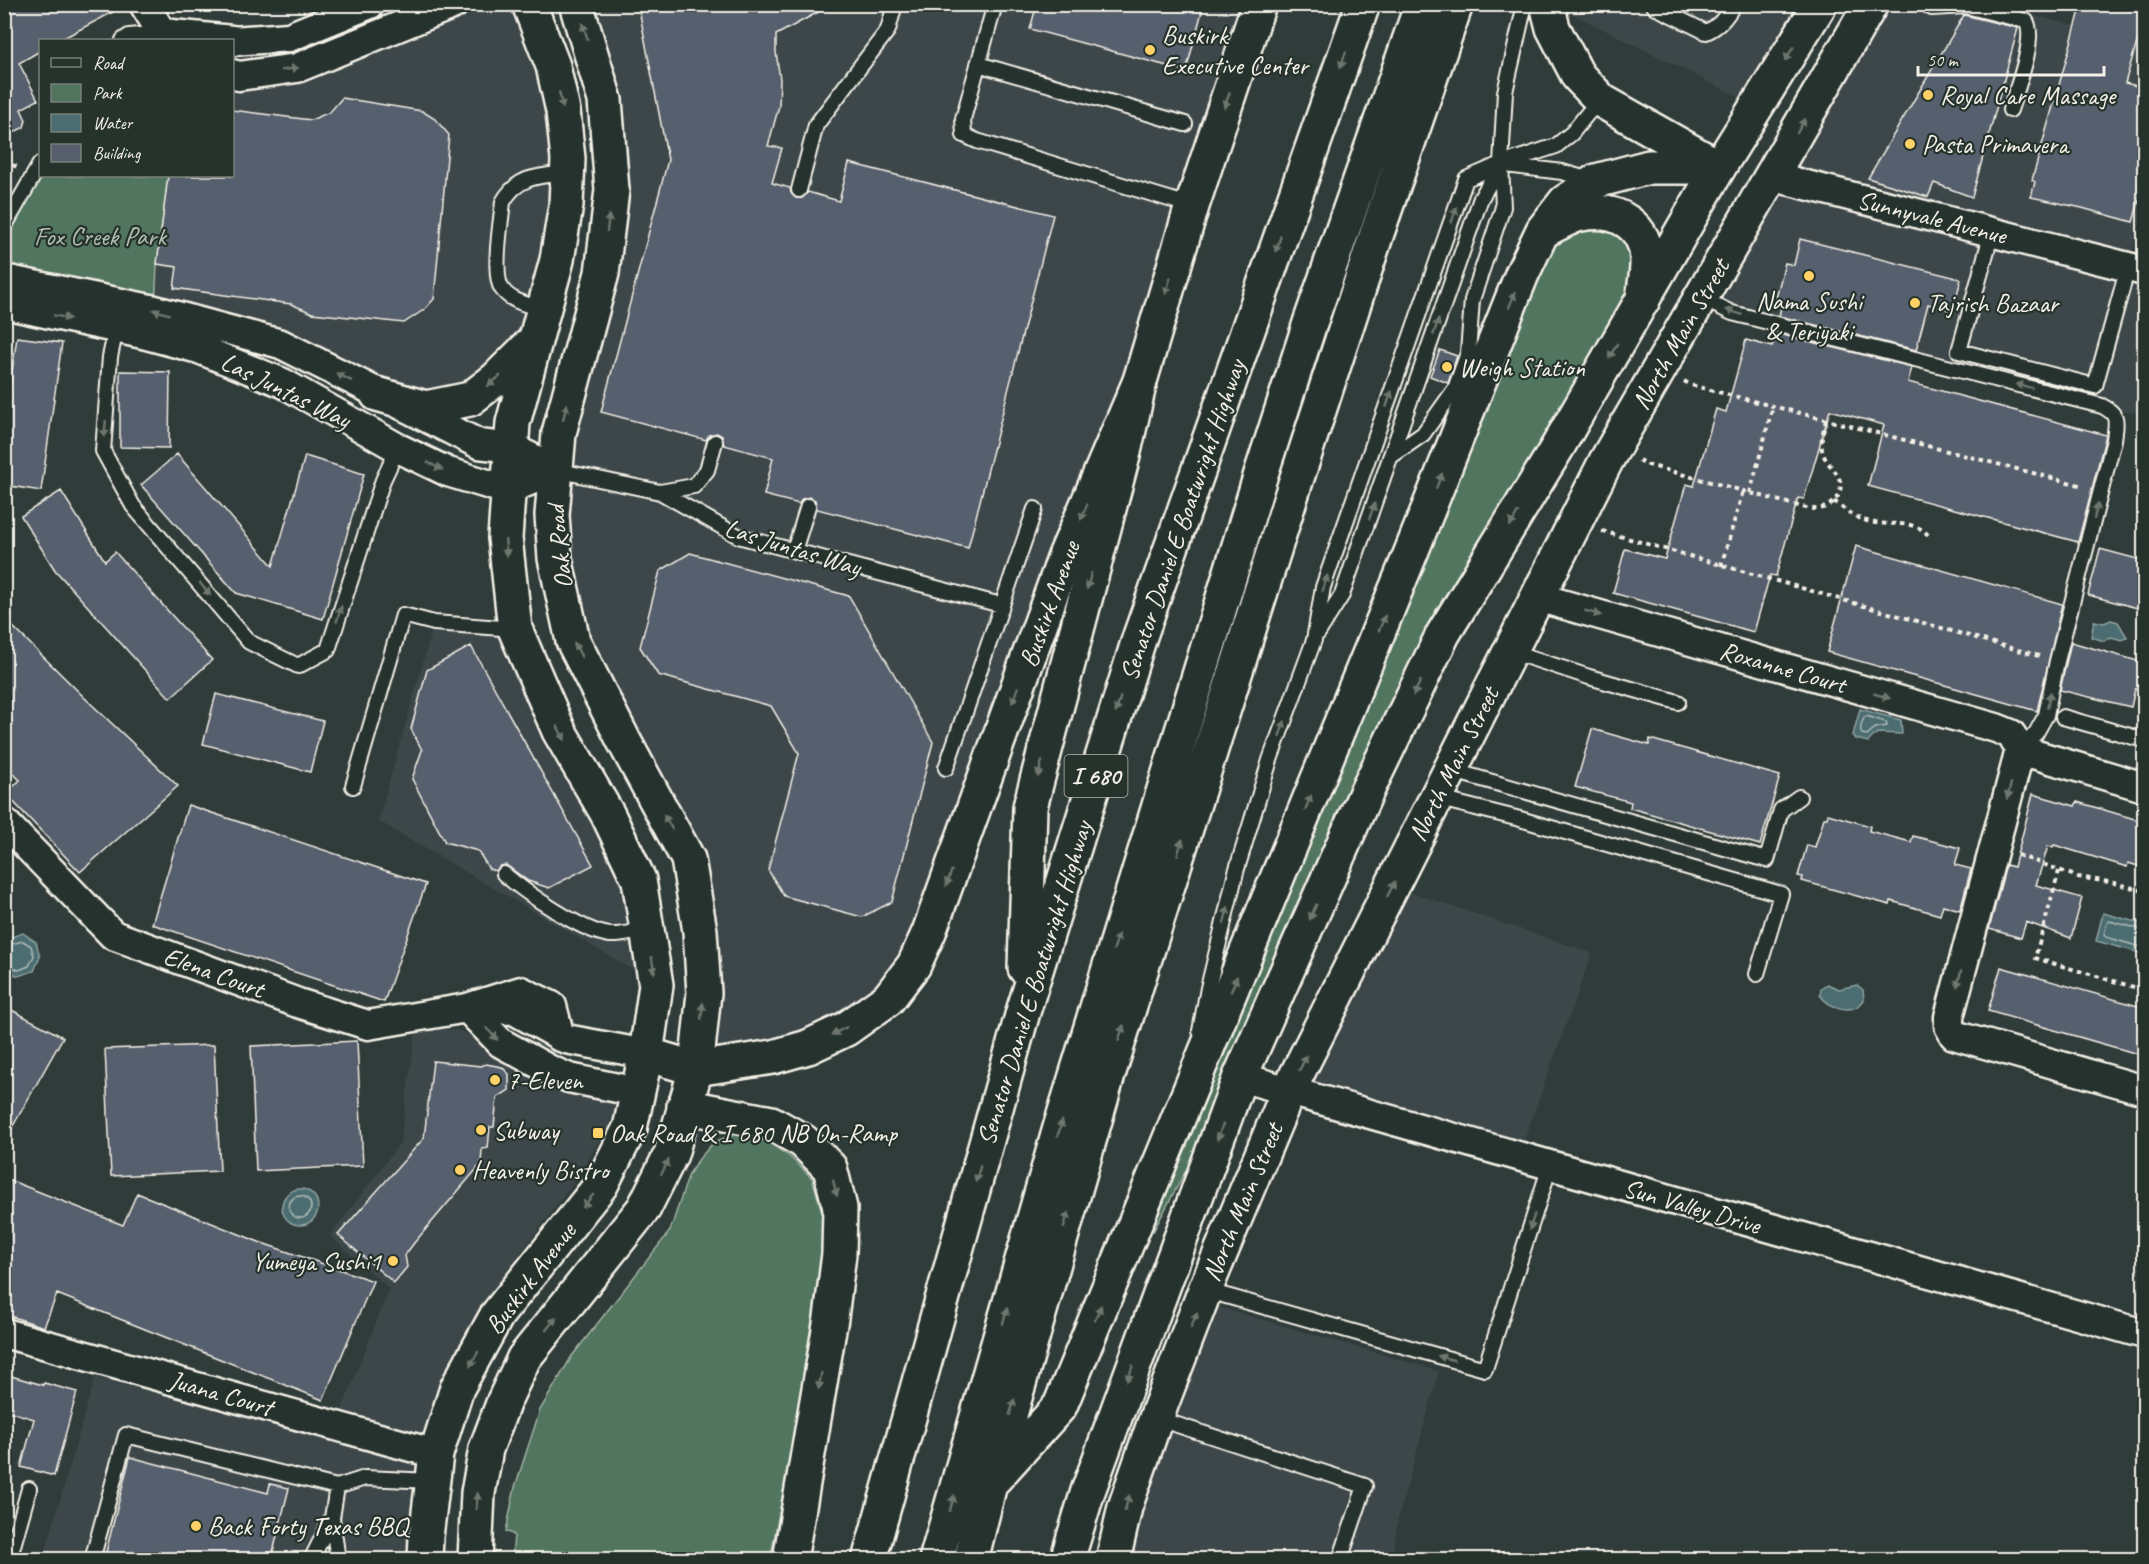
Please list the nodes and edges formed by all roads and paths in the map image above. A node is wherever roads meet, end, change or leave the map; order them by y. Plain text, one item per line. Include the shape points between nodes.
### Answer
1 (144, 4) edge
2 (370, 4) edge
3 (454, 4) edge
4 (529, 4) edge
5 (576, 4) edge
6 (895, 4) edge
7 (995, 4) edge
8 (1259, 4) edge
9 (1363, 4) edge
10 (1422, 4) edge
11 (1456, 4) edge
12 (1526, 4) edge
13 (1547, 4) edge
14 (1653, 4) edge
15 (1734, 4) edge
16 (1820, 4) edge
17 (1871, 4) edge
18 (1926, 4) edge
19 (332, 12) edge
20 (166, 37) edge
21 (124, 39) edge
22 (210, 39) edge
23 (234, 40) edge
24 (978, 64) junction
25 (234, 75) edge
26 (1602, 101) junction
27 (2010, 110) dead end
28 (1185, 124) dead end
29 (1501, 164) junction
30 (39, 166) edge
31 (1719, 167) junction
32 (568, 173) junction
33 (1772, 176) junction
34 (1596, 181) junction
35 (799, 190) dead end
36 (1192, 206) junction
37 (4, 227) edge
38 (1543, 231) junction
39 (1992, 232) junction
40 (2136, 269) edge
41 (4, 279) edge
42 (1701, 298) junction
43 (1643, 300) junction
44 (4, 304) edge
45 (539, 325) junction
46 (116, 329) junction
47 (1660, 368) junction
48 (1140, 381) junction
49 (377, 394) junction
50 (1773, 406) junction
51 (1826, 420) junction
52 (715, 442) dead end
53 (1614, 446) junction
54 (398, 448) junction
55 (512, 448) junction
56 (1390, 457) junction
57 (556, 470) junction
58 (507, 490) junction
59 (2101, 490) junction
60 (1743, 491) junction
61 (660, 492) junction
62 (1749, 493) junction
63 (1834, 501) junction
64 (808, 506) dead end
65 (1035, 509) dead end
66 (1578, 516) junction
67 (1928, 535) dead end
68 (795, 551) junction
69 (1721, 566) junction
70 (1537, 597) junction
71 (1001, 605) junction
72 (515, 629) junction
73 (1314, 640) junction
74 (1510, 651) junction
75 (2057, 661) junction
76 (1678, 702) dead end
77 (2063, 717) dead end
78 (2145, 740) edge
79 (2020, 750) junction
80 (946, 768) dead end
81 (1443, 784) junction
82 (353, 786) dead end
83 (2145, 787) edge
84 (1799, 797) dead end
85 (4, 822) edge
86 (1994, 847) junction
87 (2059, 871) junction
88 (504, 874) dead end
89 (2145, 891) edge
90 (647, 930) junction
91 (1757, 974) dead end
92 (2145, 990) edge
93 (467, 1008) junction
94 (1023, 1012) junction
95 (646, 1054) junction
96 (696, 1069) junction
97 (1240, 1077) junction
98 (2145, 1090) edge
99 (637, 1092) junction
100 (1288, 1092) junction
101 (1188, 1096) junction
102 (684, 1106) junction
103 (1550, 1166) junction
104 (1205, 1290) junction
105 (4, 1333) edge
106 (2145, 1334) edge
107 (1156, 1418) junction
108 (434, 1468) junction
109 (990, 1484) junction
110 (337, 1487) junction
111 (28, 1489) dead end
112 (332, 1518) junction
113 (9, 1560) edge
114 (92, 1560) edge
115 (311, 1560) edge
116 (338, 1560) edge
117 (425, 1560) edge
118 (474, 1560) edge
119 (790, 1560) edge
120 (869, 1560) edge
121 (936, 1560) edge
122 (971, 1560) edge
123 (1067, 1560) edge
124 (1113, 1560) edge
125 (1340, 1560) edge

1 - 20 street
2 - 19 street
25 -> 3 street via 297,68
4 -> 32 main road, Oak Road via 553,66 564,111
57 -> 5 main road, Oak Road via 559,433 602,273 612,190 605,100
6 - 35 lane via 888,30 816,125
7 - 24 lane
8 -> 36 main road, Buskirk Avenue
9 -> 94 main road, Senator Daniel E Boatwright Highway / I 680 via 1140,636
121 -> 10 main road, I 680 via 1063,1117 1254,496
109 -> 11 main road via 1108,1075 1299,473
12 - 29 lane via 1505,92
13 - 26 main road via 1553,28 1578,76
14 - 15 lane via 1706,32 1726,17
16 -> 31 main road, North Main Street
33 -> 17 main road, North Main Street
18 - 27 lane via 1932,8 1966,6 2026,21 2030,42
19 - 23 street via 289,38
20 - 21 lane
20 - 22 street
24 - 28 lane
24 - 36 lane via 963,119 964,135
26 - 29 lane via 1556,146
26 - 31 main road
29 - 34 lane
56 -> 29 lane via 1482,198
29 - 56 lane via 1503,207 1472,300 1468,353 1455,389 1423,434
73 -> 29 lane via 1323,587 1466,179
30 - 37 lane
31 - 33 main road, Sunnyvale Avenue
31 - 34 main road via 1650,167
31 - 43 main road, North Main Street
32 - 45 main road, Oak Road via 567,205 557,260
32 - 45 lane via 529,177 509,191 503,202 497,278 503,290
33 - 39 street, Sunnyvale Avenue
33 - 42 main road, North Main Street
34 - 38 main road via 1565,202
36 -> 48 main road, Buskirk Avenue
38 - 43 main road via 1579,214 1603,212 1624,218 1640,234 1647,262
101 -> 38 main road via 1522,274
39 - 40 street, Sunnyvale Avenue
39 - 40 lane via 1959,351 2094,386
49 -> 41 street, Las Juntas Way via 281,344 155,310
42 - 47 main road, North Main Street
59 -> 42 lane via 2117,420 2102,406 1732,313
43 -> 97 main road, North Main Street via 1443,634 1365,795
44 -> 46 street, Las Juntas Way
45 -> 49 main road via 496,380 470,399 426,408
45 - 55 main road, Oak Road via 513,423
46 - 54 street, Las Juntas Way via 199,349 249,367 284,382
46 -> 54 lane via 103,451 133,506 249,642 298,666 328,650 383,480
47 - 50 path via 1691,385
47 - 53 main road, North Main Street
48 -> 94 main road via 1030,807
48 -> 96 main road, Buskirk Avenue via 1065,556 914,965 888,999 846,1029 773,1057
49 - 55 street, Las Juntas Way via 479,444
50 - 51 path
50 - 62 path
51 - 59 path
51 - 63 path via 1823,453 1841,482
52 - 61 lane via 707,470 693,486
53 - 60 path via 1648,465
53 - 66 main road, North Main Street
54 -> 58 street, Las Juntas Way via 448,472
55 - 57 street, Las Juntas Way
55 - 58 main road, Oak Road
73 -> 56 lane via 1342,596
57 - 58 street
57 - 61 lane, Las Juntas Way
96 -> 57 main road, Oak Road via 704,993 700,931 688,859 573,641 555,558 552,515
58 -> 72 main road, Oak Road via 504,538
75 -> 59 lane
60 - 62 path
60 - 69 path
61 - 68 lane, Las Juntas Way via 738,536
62 - 63 path via 1816,509 1826,508
63 - 67 path via 1860,519 1906,524 1922,528
64 - 68 lane
65 - 71 lane
66 - 69 path via 1605,532
66 - 70 main road, North Main Street
68 - 71 lane, Las Juntas Way
69 - 75 path
70 - 74 main road, North Main Street
70 -> 79 street, Roxanne Court via 1996,728 2011,735
71 - 80 lane
72 - 82 lane via 434,623 403,615
72 -> 90 main road, Oak Road via 559,731 608,815 639,880
101 -> 73 lane via 1208,988 1236,872 1270,760
74 - 76 lane
74 - 81 main road, North Main Street
79 -> 75 lane via 2046,715
77 - 78 lane
79 - 83 street, Roxanne Court
79 -> 86 street
81 - 84 lane via 1767,860 1781,810
81 - 91 lane via 1520,819 1782,894
100 -> 81 main road, North Main Street
85 - 93 street, Elena Court via 113,935 368,1025
86 - 87 path
86 -> 98 street via 1949,1017 1954,1035
87 - 89 path
87 - 92 path via 2035,958
88 - 90 lane via 549,907 592,930 610,935
90 -> 95 main road, Oak Road via 656,985
93 - 95 street, Elena Court via 514,1010 566,1039
93 -> 99 street via 501,1043 550,1070
94 -> 120 main road, Senator Daniel E Boatwright Highway / I 680
95 - 96 main road, Buskirk Avenue
95 - 99 main road, Buskirk Avenue
96 - 102 main road, Buskirk Avenue
97 - 100 street, Sun Valley Drive
97 -> 123 main road, North Main Street via 1099,1458
99 - 102 main road
99 -> 108 main road, Buskirk Avenue via 630,1128 601,1185 497,1316 458,1388
100 - 103 street, Sun Valley Drive
100 - 104 main road, North Main Street
109 -> 101 main road via 1059,1406
118 -> 102 main road, Buskirk Avenue via 478,1493 486,1449 504,1401 524,1358 644,1208 671,1154
102 -> 119 main road via 771,1123 803,1141 830,1168 840,1208 831,1318
103 -> 104 lane via 1485,1369
103 - 106 street, Sun Valley Drive
107 -> 104 main road, North Main Street
105 - 108 street, Juana Court
124 -> 107 main road, North Main Street via 1125,1507
107 - 125 lane via 1365,1486
108 - 110 lane via 365,1478
108 - 117 main road, Buskirk Avenue
109 - 122 main road
110 - 112 lane
110 - 114 lane via 126,1435
111 - 113 lane
112 - 115 lane
112 - 116 lane

